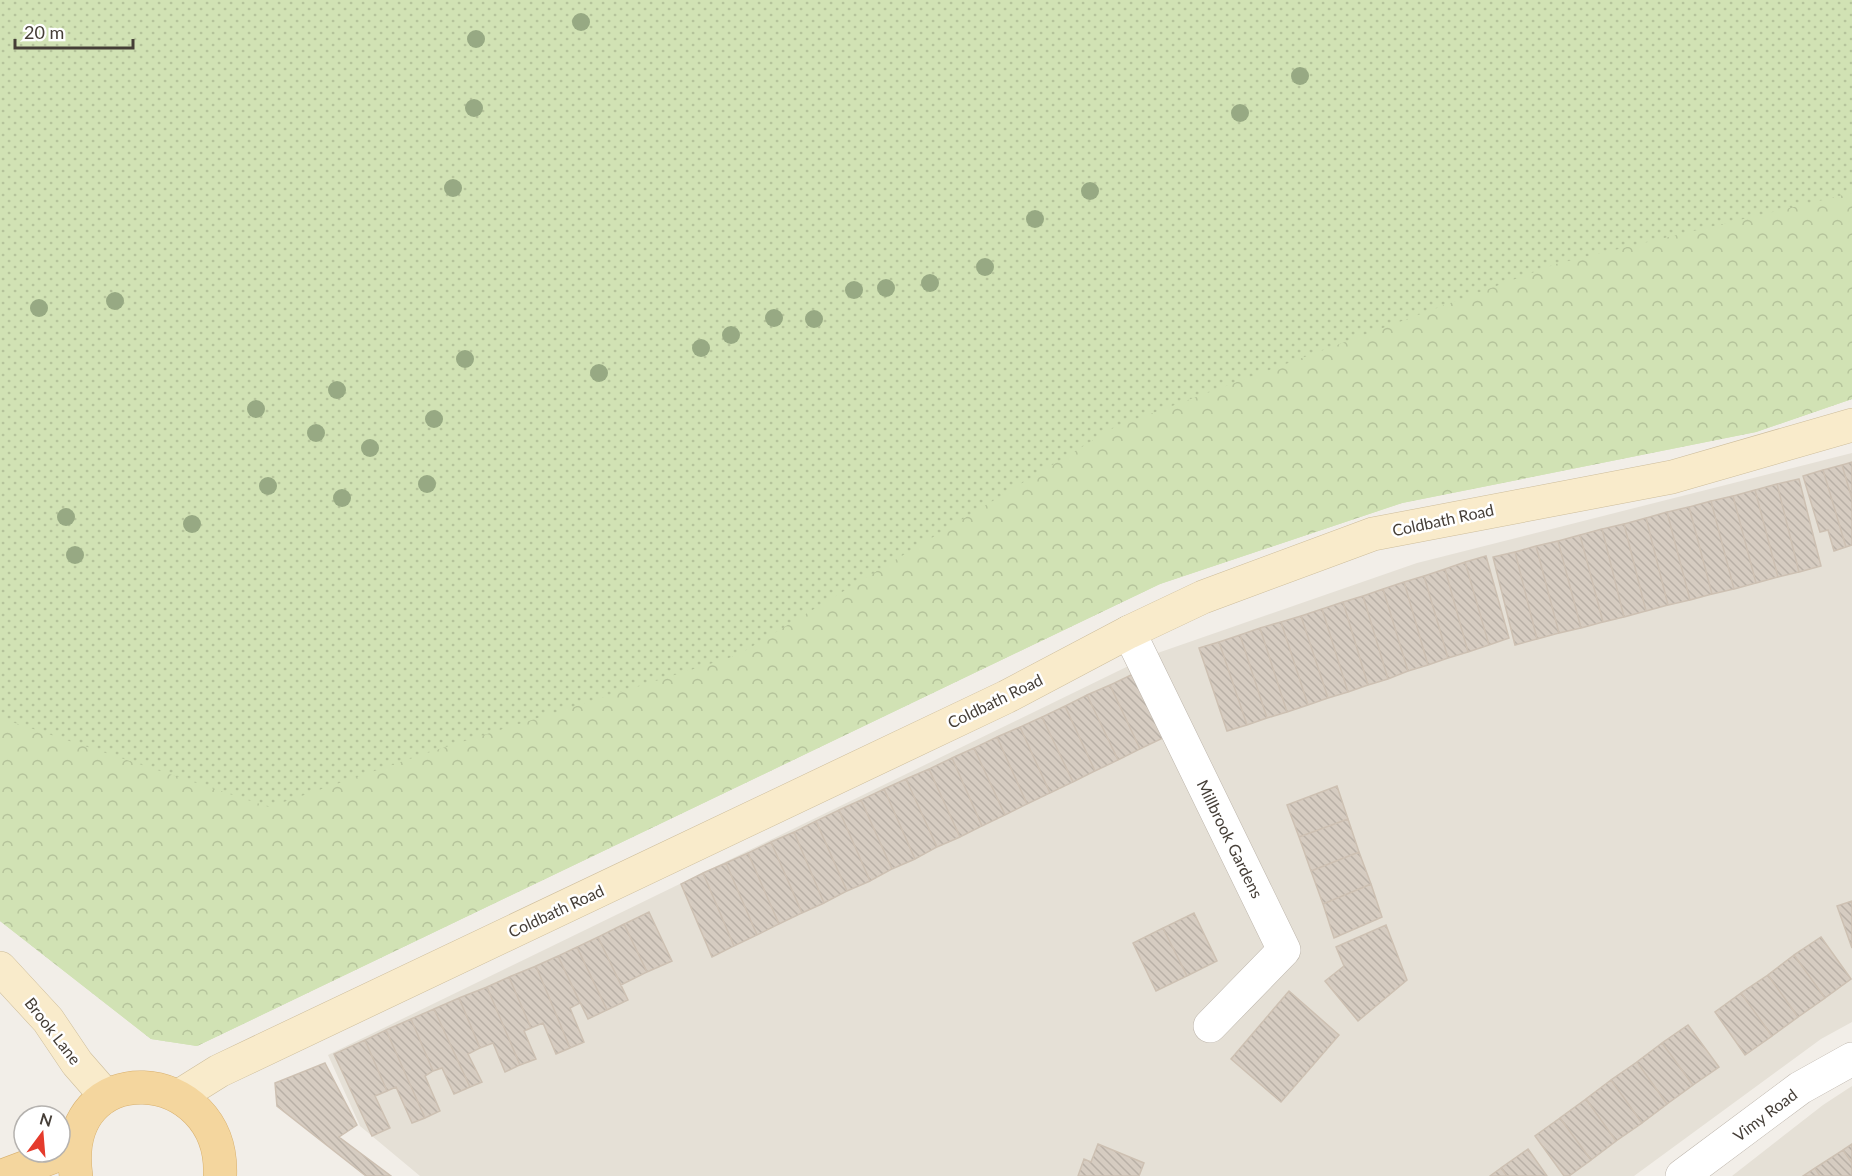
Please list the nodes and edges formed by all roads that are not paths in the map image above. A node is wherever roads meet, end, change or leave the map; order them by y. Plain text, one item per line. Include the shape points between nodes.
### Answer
1 (1852, 425) edge
2 (1129, 632) junction
3 (0, 968) edge
4 (1210, 1026) dead end
5 (1852, 1059) edge
6 (105, 1095) junction
7 (179, 1096) junction
8 (75, 1162) edge
9 (229, 1170) edge
10 (2, 1176) edge
11 (1683, 1176) edge

1 - 2 main road, Coldbath Road via 1672,477 1373,534 1203,597
2 - 4 street, Millbrook Gardens via 1284,950
2 - 7 main road, Coldbath Road via 1006,697 219,1071
3 - 6 main road, Brook Lane via 48,1020
5 - 11 street, Vimy Road via 1800,1088
6 - 7 main road via 124,1087 150,1086
6 - 8 main road via 82,1124
7 - 9 main road via 201,1116
8 - 10 main road

